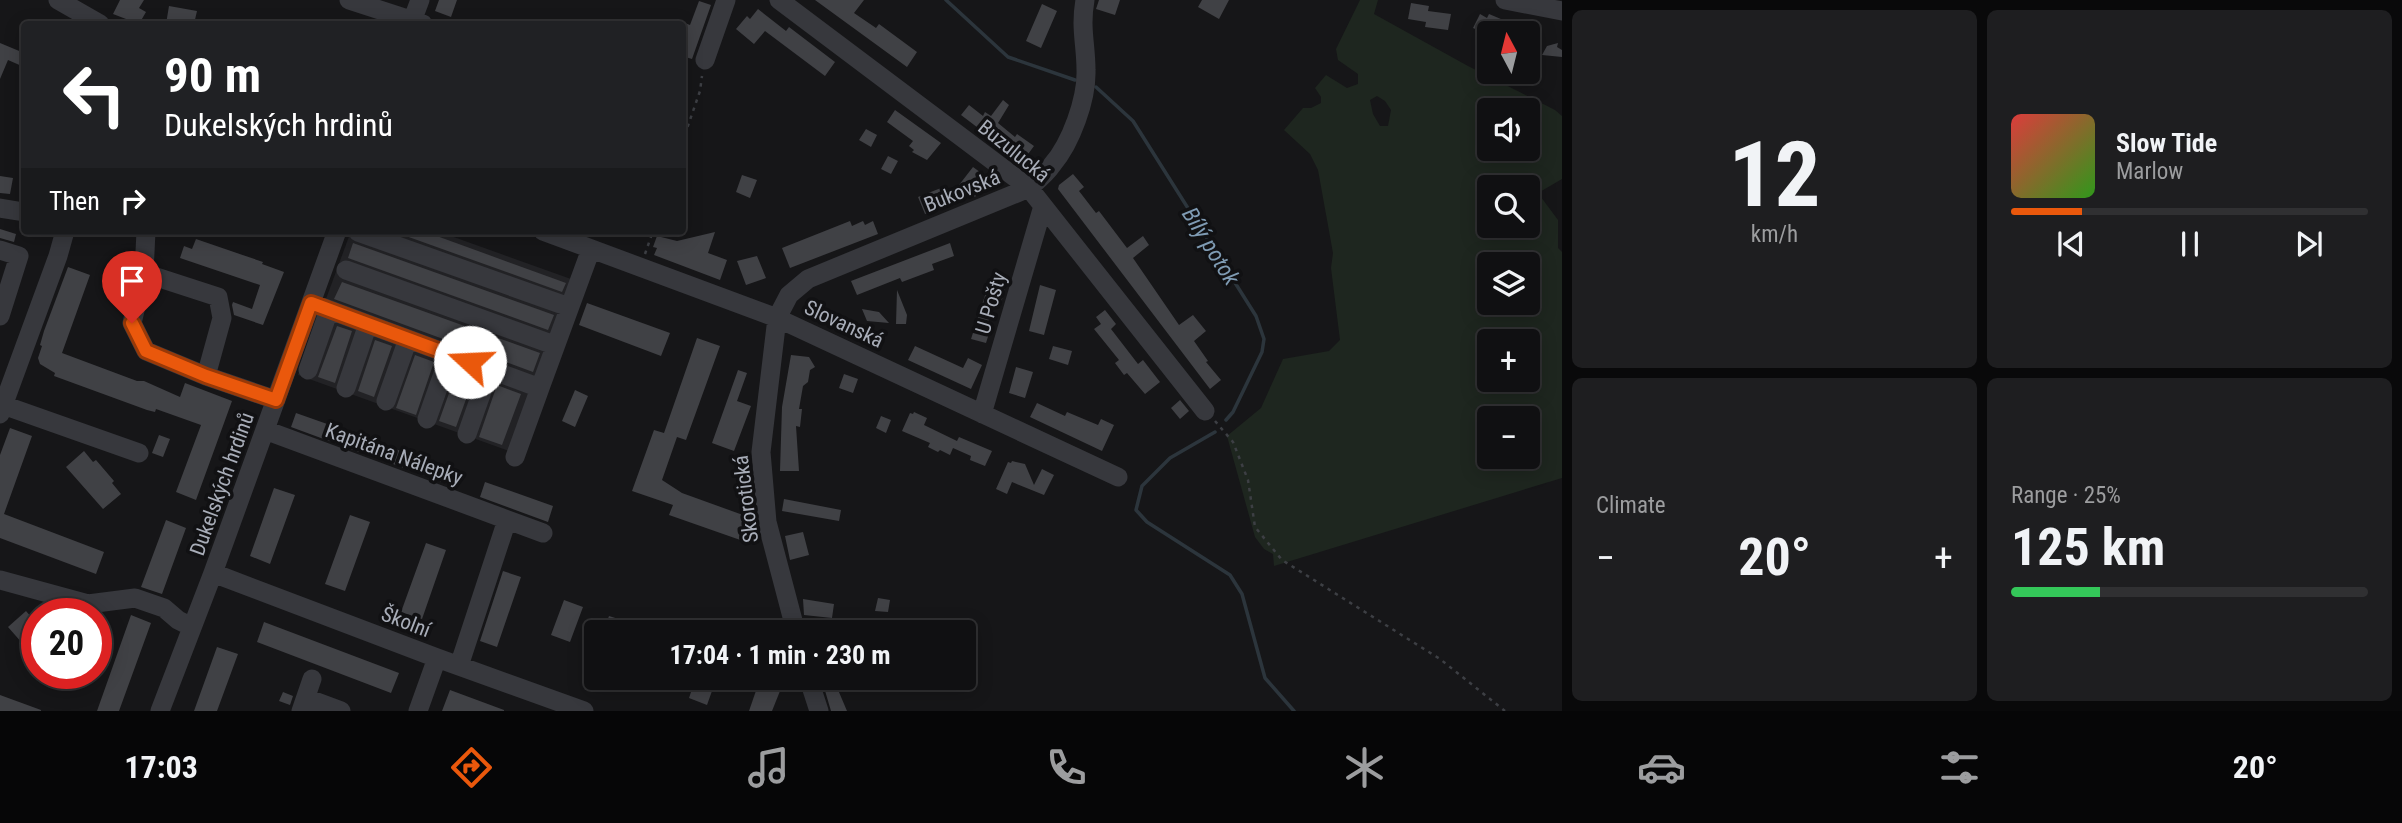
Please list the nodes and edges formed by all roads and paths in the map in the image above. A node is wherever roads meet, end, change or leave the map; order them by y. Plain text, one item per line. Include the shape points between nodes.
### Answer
1 (58, 0) edge
2 (349, 0) edge
3 (420, 0) edge
4 (726, 0) edge
5 (779, 0) edge
6 (1085, 0) edge
7 (1505, 0) edge
8 (1562, 11) edge
9 (95, 21) edge
10 (409, 21) edge
11 (415, 21) edge
12 (705, 60) dead end
13 (700, 91) dead end
14 (686, 131) edge
15 (1029, 188) junction
16 (1043, 206) junction
17 (0, 208) edge
18 (21, 212) edge
19 (64, 235) edge
20 (146, 235) edge
21 (336, 235) edge
22 (366, 235) edge
23 (554, 235) edge
24 (652, 235) edge
25 (591, 249) junction
26 (0, 250) edge
27 (641, 267) junction
28 (346, 270) dead end
29 (144, 273) junction
30 (3, 294) edge
31 (320, 306) junction
32 (569, 307) junction
33 (0, 316) edge
34 (777, 318) junction
35 (368, 324) junction
36 (408, 339) junction
37 (555, 345) junction
38 (450, 354) junction
39 (490, 369) junction
40 (307, 370) dead end
41 (206, 376) junction
42 (540, 387) junction
43 (346, 388) dead end
44 (276, 400) junction
45 (386, 401) dead end
46 (2, 410) edge
47 (1205, 411) joint
48 (982, 414) junction
49 (427, 419) dead end
50 (265, 430) junction
51 (467, 435) dead end
52 (139, 453) dead end
53 (515, 457) dead end
54 (1118, 477) dead end
55 (507, 520) junction
56 (543, 533) dead end
57 (213, 573) junction
58 (0, 580) edge
59 (793, 620) edge
60 (192, 626) junction
61 (437, 659) junction
62 (459, 666) junction
63 (312, 679) dead end
64 (812, 690) edge
65 (303, 705) edge
66 (160, 711) edge
67 (341, 711) edge
68 (418, 711) edge
69 (584, 711) edge
70 (819, 711) edge
71 (1505, 711) edge

1 - 9 street
2 - 10 street
3 - 11 street
4 - 12 street
5 - 15 street, Buzulucká
6 - 15 street, Bukovská via 1081,22 1085,94 1054,164
7 - 8 street
13 - 14 path
15 - 16 street, Buzulucká
15 - 34 street, Bukovská via 808,279 789,295
16 - 47 street, Buzulucká
16 - 48 street, U Pošty
17 - 18 street
19 - 46 street
20 - 29 street
21 - 31 street, Dukelských hrdinů
22 - 32 street
23 - 25 street, Slovanská
24 - 27 path
25 - 27 street, Slovanská
25 - 32 street
26 - 30 street via 19,256
27 - 34 street, Slovanská
28 - 37 street
29 - 41 street via 132,323 146,351
29 - 41 street via 218,297 222,318
30 - 33 street
31 - 35 street
31 - 40 street
31 - 44 street, Dukelských hrdinů
32 - 37 street
34 - 48 street, Slovanská
34 - 59 street, Skorotická via 761,452 767,522
35 - 36 street
35 - 43 street
36 - 38 street
36 - 45 street
37 - 42 street
38 - 39 street
38 - 49 street
39 - 42 street
39 - 51 street
41 - 44 street
42 - 53 street
44 - 50 street, Dukelských hrdinů
46 - 52 street
47 - 71 path via 1233,442 1248,480 1255,527 1282,560 1440,659
48 - 54 street, Slovanská
50 - 55 street, Kapitána Nálepky
50 - 57 street, Dukelských hrdinů
55 - 56 street, Kapitána Nálepky
55 - 62 street
57 - 60 street, Dukelských hrdinů
57 - 61 street, Školní
58 - 60 street via 88,604 135,598 164,608
60 - 66 street, Dukelských hrdinů
61 - 62 street, Školní
61 - 68 street
62 - 69 street, Školní
63 - 65 street
64 - 70 street
65 - 67 street

